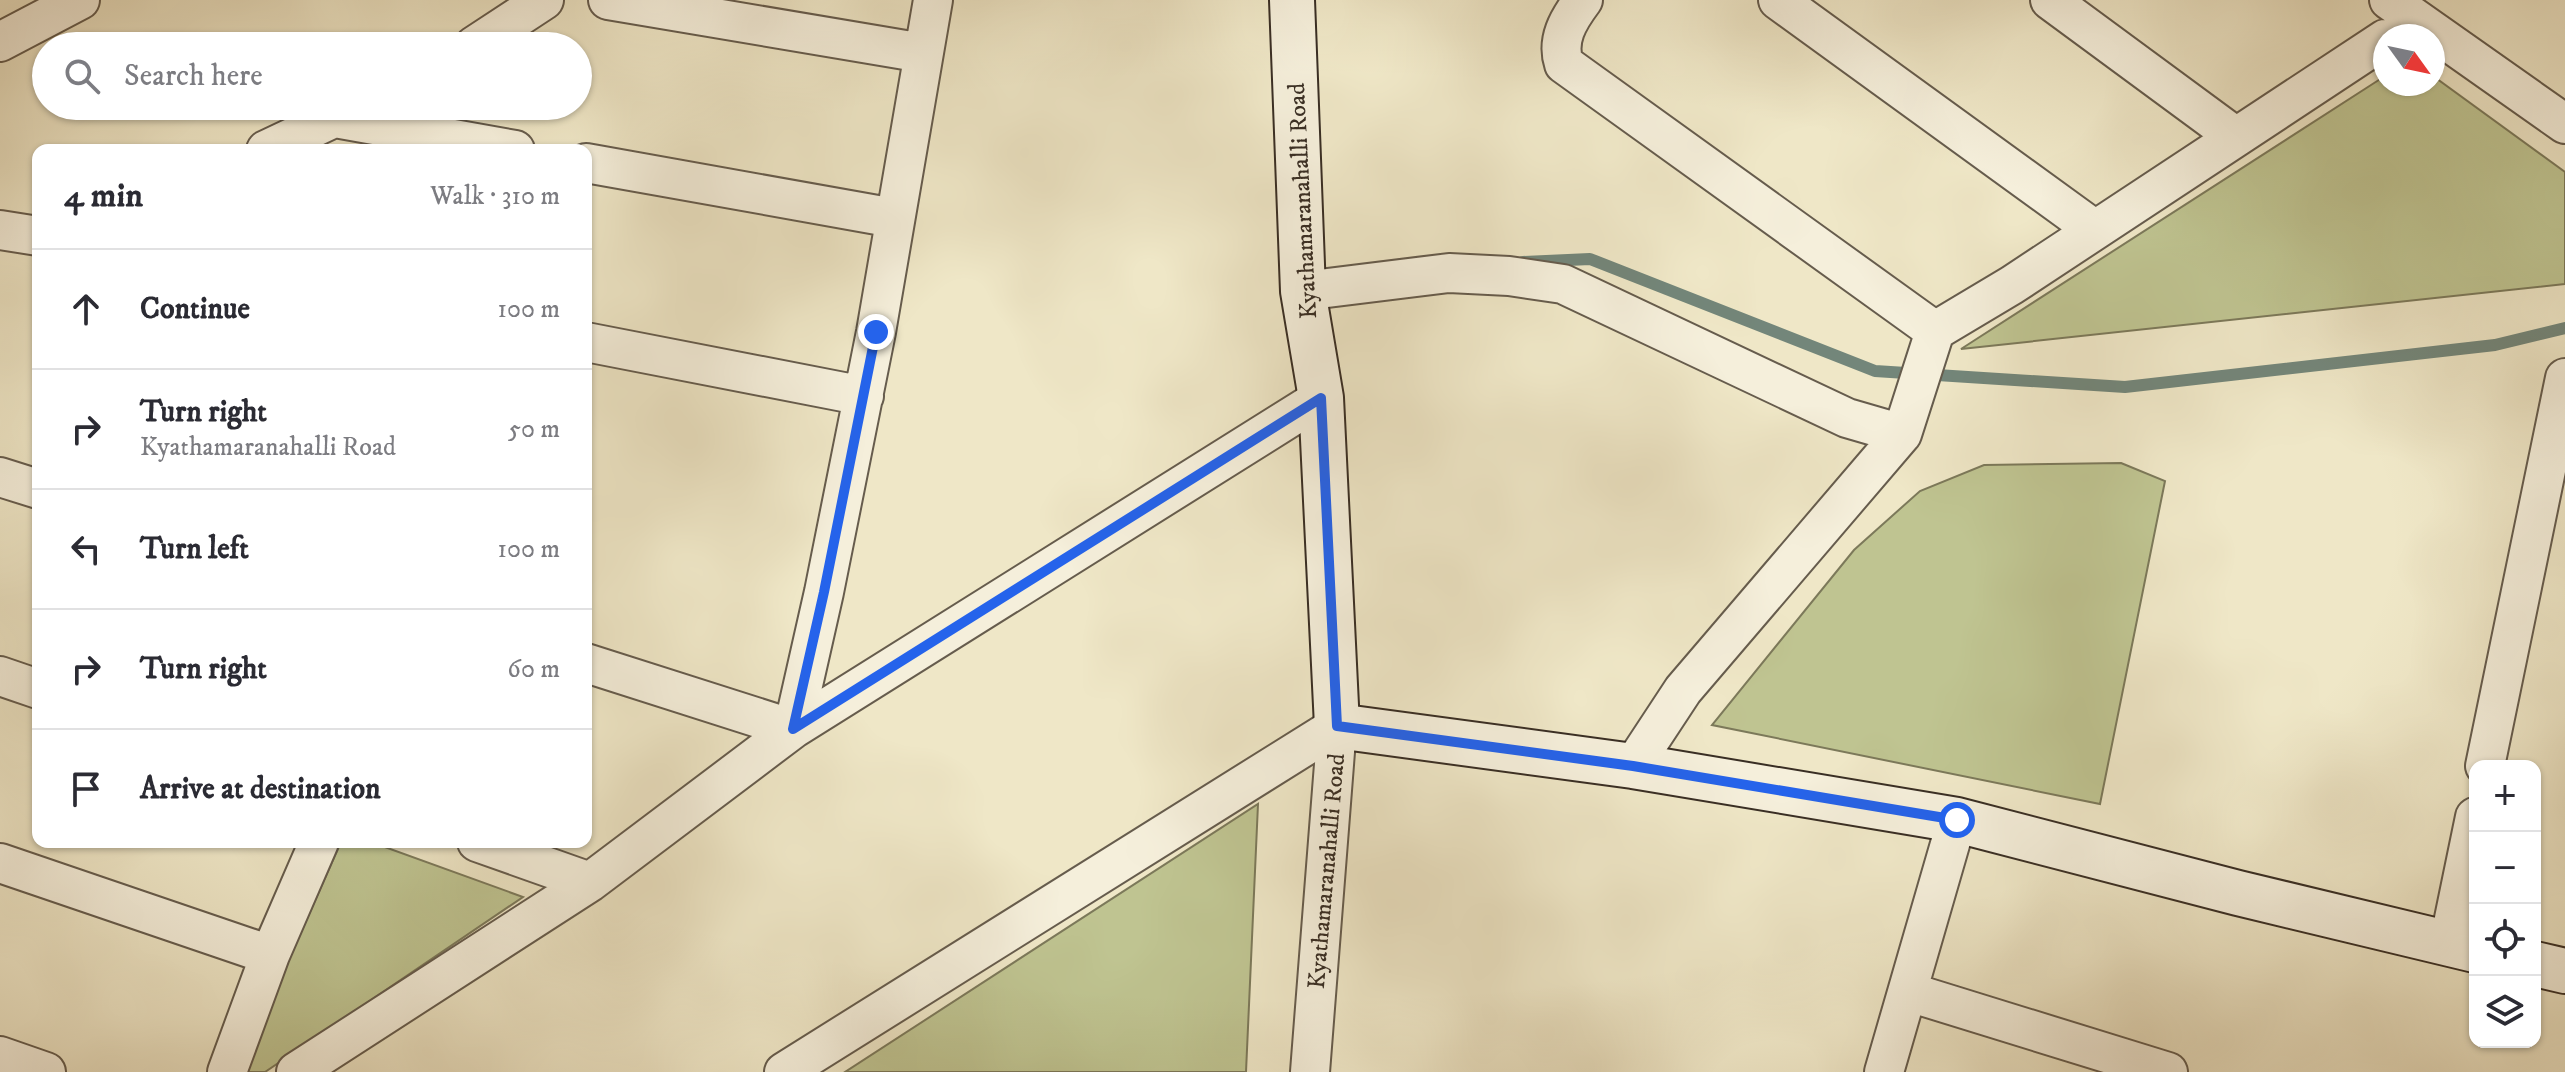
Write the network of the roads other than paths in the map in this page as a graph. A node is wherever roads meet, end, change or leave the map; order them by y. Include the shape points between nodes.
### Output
1 (80, 0) edge
2 (544, 0) edge
3 (608, 0) edge
4 (933, 0) edge
5 (1292, 0) edge
6 (1583, 0) edge
7 (1778, 0) edge
8 (2050, 0) edge
9 (495, 32) edge
10 (2373, 39) edge
11 (0, 42) edge
12 (923, 53) junction
13 (2445, 54) edge
14 (330, 120) edge
15 (382, 120) edge
16 (2565, 124) edge
17 (2236, 137) junction
18 (279, 144) edge
19 (488, 144) edge
20 (592, 164) edge
21 (894, 218) junction
22 (0, 230) edge
23 (2095, 230) junction
24 (32, 235) edge
25 (1303, 291) junction
26 (592, 343) edge
27 (1927, 358) junction
28 (2565, 378) edge
29 (864, 396) junction
30 (1321, 398) junction
31 (1902, 434) junction
32 (0, 477) edge
33 (32, 487) edge
34 (592, 665) edge
35 (0, 676) edge
36 (32, 687) edge
37 (1337, 726) junction
38 (793, 729) junction
39 (2486, 760) edge
40 (1633, 766) junction
41 (1957, 820) junction
42 (2473, 832) edge
43 (316, 848) edge
44 (494, 848) edge
45 (0, 863) edge
46 (590, 882) junction
47 (2462, 946) edge
48 (270, 955) junction
49 (2541, 965) edge
50 (2565, 971) edge
51 (1909, 992) junction
52 (0, 1056) edge
53 (46, 1072) edge
54 (227, 1072) edge
55 (296, 1072) edge
56 (784, 1072) edge
57 (1310, 1072) edge
58 (1884, 1072) edge
59 (2168, 1072) edge

1 - 11 street
2 - 9 street
3 - 12 street
4 - 12 street
5 - 25 main road, Kyathamaranahalli Road
6 - 27 street via 1563,38 1564,64
7 - 23 street
8 - 17 street
10 - 17 street
12 - 21 street
13 - 16 street
14 - 18 street
15 - 19 street
17 - 23 street
20 - 21 street
21 - 29 street
22 - 24 street
23 - 27 street via 2012,285
25 - 30 main road, Kyathamaranahalli Road
25 - 31 street via 1449,273 1563,284 1847,418
26 - 29 street
27 - 31 street
28 - 39 street
29 - 38 street
30 - 37 main road, Kyathamaranahalli Road
30 - 38 street
31 - 40 street via 1683,690
32 - 33 street
34 - 38 street
35 - 36 street
37 - 40 main road
37 - 56 street
37 - 57 street, Kyathamaranahalli Road
38 - 46 street
40 - 41 main road
41 - 47 main road
41 - 51 street
42 - 47 street
43 - 48 street
44 - 46 street
45 - 48 street
46 - 55 street
48 - 54 street
49 - 50 main road
51 - 58 street
51 - 59 street
52 - 53 street

